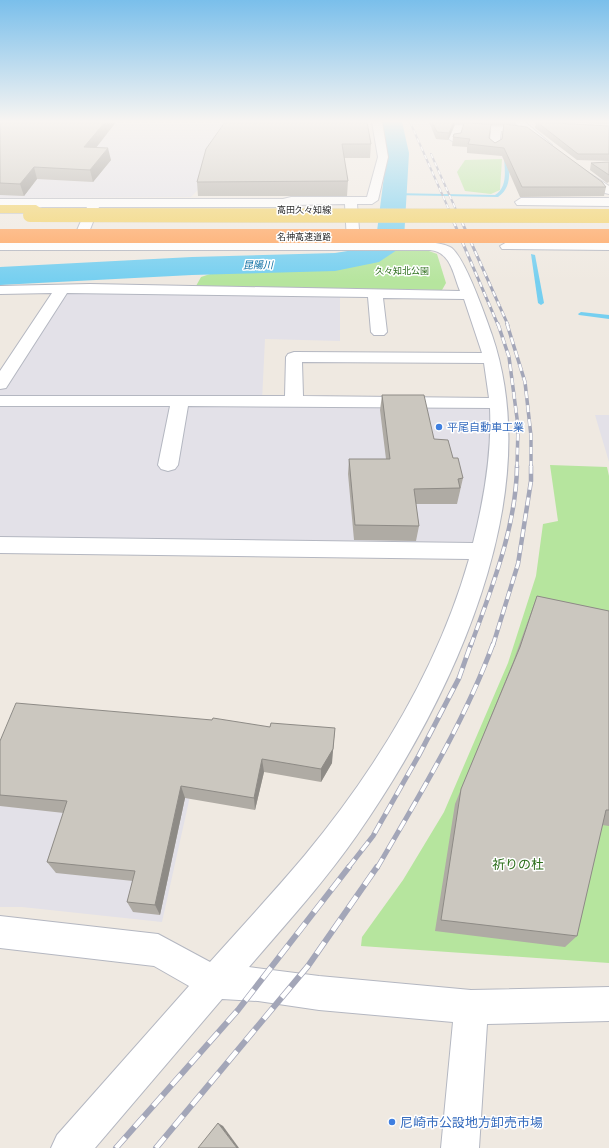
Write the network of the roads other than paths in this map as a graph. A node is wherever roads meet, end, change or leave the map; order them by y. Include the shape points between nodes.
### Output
1 (379, 176) edge
2 (588, 176) edge
3 (609, 191) edge
4 (351, 201) junction
5 (521, 202) dead end
6 (609, 202) edge
7 (0, 203) edge
8 (94, 203) junction
9 (0, 209) edge
10 (609, 209) edge
11 (33, 212) junction
12 (0, 215) edge
13 (609, 216) edge
14 (0, 226) edge
15 (609, 226) edge
16 (0, 236) edge
17 (609, 236) edge
18 (0, 246) edge
19 (77, 246) junction
20 (507, 246) dead end
21 (609, 246) edge
22 (354, 247) junction
23 (63, 288) junction
24 (0, 290) edge
25 (375, 293) junction
26 (469, 295) junction
27 (380, 332) dead end
28 (490, 358) junction
29 (0, 384) edge
30 (294, 400) junction
31 (0, 401) edge
32 (180, 401) junction
33 (498, 404) junction
34 (168, 465) dead end
35 (0, 545) edge
36 (483, 551) junction
37 (0, 932) edge
38 (214, 982) junction
39 (609, 1004) edge
40 (471, 1007) junction
41 (70, 1148) edge
42 (460, 1148) edge

1 - 4 street via 372,200
2 - 3 street
4 - 8 street
4 - 22 street
5 - 6 street
7 - 8 street
8 - 19 street
9 - 11 main road, 高田久々知線
10 - 11 main road, 高田久々知線
11 - 12 main road, 高田久々知線
11 - 13 main road, 高田久々知線, bridge
14 - 15 highway, 名神高速道路
16 - 17 highway, 名神高速道路, bridge
18 - 19 street
19 - 22 street
20 - 21 street
22 - 26 street via 434,247 447,250 453,257
23 - 24 street
23 - 25 street
23 - 29 street
25 - 26 street
25 - 27 street
26 - 28 street via 484,332
28 - 30 street via 294,357
28 - 33 street
30 - 32 street
30 - 33 street
31 - 32 street
32 - 34 street
33 - 36 street via 499,450 496,486
35 - 36 street
36 - 38 street via 456,633 409,728 378,779 348,825 315,866
37 - 38 street via 158,950
38 - 40 street via 258,984 318,993
38 - 41 street
39 - 40 street
40 - 42 street

